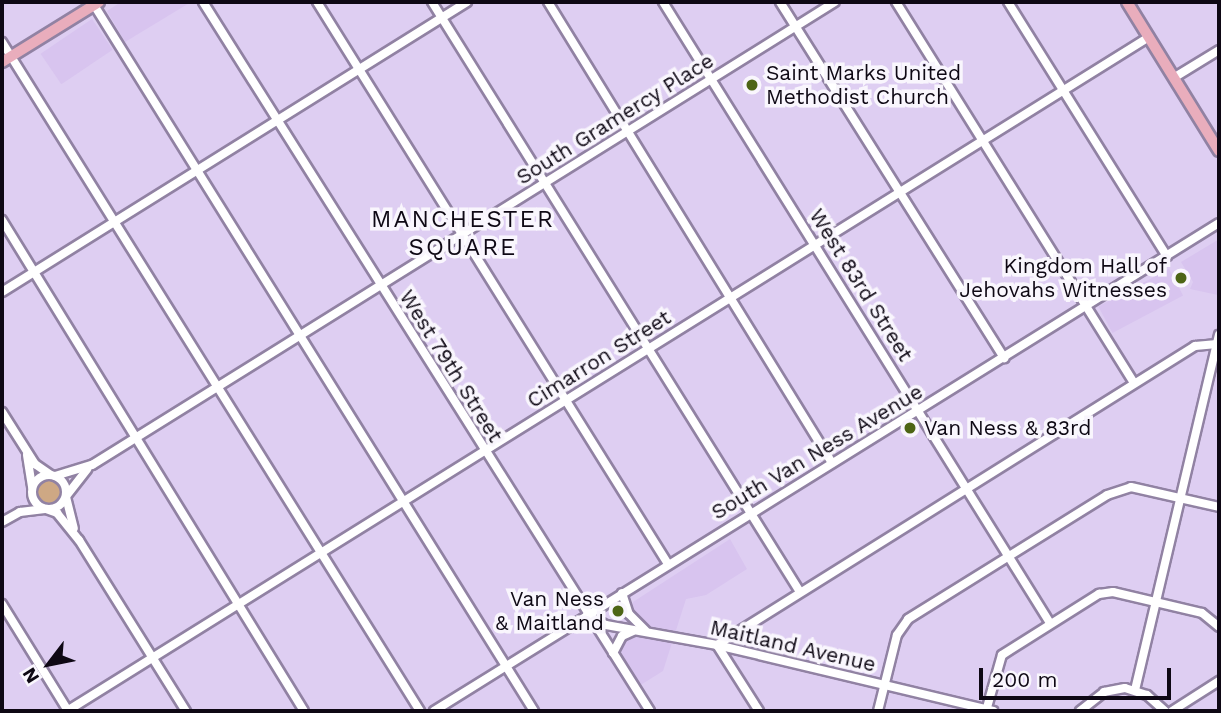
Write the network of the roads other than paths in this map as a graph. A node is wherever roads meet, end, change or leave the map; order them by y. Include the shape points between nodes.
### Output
1 (203, 2) edge
2 (317, 2) edge
3 (432, 2) edge
4 (467, 2) edge
5 (548, 2) edge
6 (663, 2) edge
7 (780, 2) edge
8 (835, 2) edge
9 (896, 2) edge
10 (1008, 2) edge
11 (1128, 2) edge
12 (96, 3) edge
13 (442, 17) junction
14 (796, 26) junction
15 (1149, 37) junction
16 (2, 42) edge
17 (1219, 50) edge
18 (6, 59) edge
19 (360, 69) junction
20 (1175, 77) junction
21 (711, 79) junction
22 (1063, 91) junction
23 (277, 120) junction
24 (628, 131) junction
25 (983, 141) junction
26 (1219, 151) edge
27 (197, 170) junction
28 (545, 183) junction
29 (900, 192) junction
30 (2, 220) edge
31 (114, 222) junction
32 (1219, 223) edge
33 (463, 234) junction
34 (815, 245) junction
35 (1167, 256) junction
36 (34, 272) junction
37 (380, 285) junction
38 (2, 292) edge
39 (730, 298) junction
40 (1086, 307) junction
41 (299, 336) junction
42 (1218, 339) edge
43 (647, 350) junction
44 (1003, 358) junction
45 (1134, 383) junction
46 (217, 387) junction
47 (566, 400) junction
48 (918, 410) junction
49 (2, 412) edge
50 (134, 439) junction
51 (25, 449) junction
52 (484, 451) junction
53 (832, 463) junction
54 (92, 465) junction
55 (55, 476) junction
56 (32, 488) junction
57 (966, 488) junction
58 (66, 497) junction
59 (1181, 497) junction
60 (403, 502) junction
61 (1219, 507) edge
62 (46, 509) junction
63 (750, 513) junction
64 (4, 520) edge
65 (79, 540) junction
66 (320, 552) junction
67 (1008, 556) junction
68 (668, 564) junction
69 (800, 592) junction
70 (622, 593) junction
71 (1157, 601) junction
72 (2, 604) edge
73 (237, 605) junction
74 (587, 615) junction
75 (1050, 623) junction
76 (1219, 627) edge
77 (643, 631) junction
78 (717, 645) junction
79 (613, 653) junction
80 (152, 658) junction
81 (506, 666) junction
82 (1219, 681) edge
83 (884, 685) junction
84 (1135, 690) junction
85 (68, 711) edge
86 (186, 711) edge
87 (304, 711) edge
88 (420, 711) edge
89 (434, 711) edge
90 (534, 711) edge
91 (650, 711) edge
92 (758, 711) edge
93 (878, 711) edge
94 (988, 711) edge
95 (1080, 711) edge
96 (1165, 711) edge
97 (1172, 711) edge

1 - 23 street, West 79th Street
2 - 19 street
3 - 13 street
4 - 13 street
5 - 24 street
6 - 21 street, West 83rd Street
7 - 14 street
8 - 14 street, South Gramercy Place
9 - 25 street
10 - 22 street
11 - 15 main road
12 - 18 main road
12 - 27 street
13 - 19 street
13 - 28 street
14 - 21 street, South Gramercy Place
14 - 29 street
15 - 20 main road
15 - 22 street, Cimarron Street
16 - 18 street
17 - 20 street
18 - 31 street
19 - 23 street
19 - 33 street
20 - 26 main road
21 - 24 street, South Gramercy Place
21 - 34 street, West 83rd Street
22 - 25 street, Cimarron Street
22 - 35 street
23 - 27 street
23 - 37 street, West 79th Street
24 - 28 street, South Gramercy Place
24 - 39 street
25 - 29 street, Cimarron Street
25 - 40 street
27 - 31 street
27 - 41 street
28 - 33 street, South Gramercy Place
28 - 43 street
29 - 34 street, Cimarron Street
29 - 44 street
30 - 36 street
31 - 36 street
31 - 46 street
32 - 35 street, South Van Ness Avenue
33 - 37 street, South Gramercy Place
33 - 47 street
34 - 39 street, Cimarron Street
34 - 48 street, West 83rd Street
35 - 40 street, South Van Ness Avenue
36 - 38 street
36 - 50 street
37 - 41 street, South Gramercy Place
37 - 52 street, West 79th Street
39 - 43 street, Cimarron Street
39 - 53 street
40 - 44 street, South Van Ness Avenue
40 - 45 street
41 - 46 street, South Gramercy Place
41 - 60 street
42 - 45 street via 1195,346
42 - 59 street
43 - 47 street, Cimarron Street
43 - 63 street
44 - 48 street, South Van Ness Avenue
45 - 57 street
46 - 50 street, South Gramercy Place
46 - 66 street
47 - 52 street, Cimarron Street
47 - 68 street
48 - 53 street, South Van Ness Avenue
48 - 57 street, West 83rd Street
49 - 51 street
50 - 54 street, South Gramercy Place
50 - 73 street
51 - 55 street via 35,464
51 - 56 street
52 - 60 street, Cimarron Street
52 - 74 street, West 79th Street
53 - 63 street, South Van Ness Avenue
54 - 55 street, South Gramercy Place
54 - 58 street, South Gramercy Place
55 - 56 street via 42,476
55 - 58 street via 64,484
56 - 62 street via 36,502
56 - 64 street via 22,507
57 - 67 street, West 83rd Street
57 - 69 street
58 - 62 street via 58,507
58 - 65 street
59 - 61 street
59 - 67 street via 1131,487 1118,489
59 - 71 street
60 - 66 street, Cimarron Street
60 - 81 street
62 - 64 street via 19,512
62 - 65 street via 57,513
63 - 68 street, South Van Ness Avenue
63 - 69 street
65 - 80 street
66 - 73 street, Cimarron Street
66 - 88 street
67 - 75 street, West 83rd Street
67 - 83 street via 904,624
68 - 70 street, South Van Ness Avenue
69 - 78 street
70 - 74 street, South Van Ness Avenue
70 - 77 street via 629,614
71 - 75 street via 1106,592
71 - 76 street via 1202,612
71 - 84 street
72 - 85 street
73 - 80 street, Cimarron Street
73 - 87 street
74 - 77 street, Maitland Avenue via 606,625
74 - 79 street, West 79th Street
74 - 81 street, South Van Ness Avenue
75 - 94 street via 1002,656
77 - 78 street, Maitland Avenue
77 - 79 street via 622,636
78 - 83 street, Maitland Avenue
78 - 92 street
79 - 91 street, West 79th Street
80 - 85 street, Cimarron Street
80 - 86 street
81 - 89 street, South Van Ness Avenue
81 - 90 street
82 - 97 street
83 - 93 street
83 - 94 street, Maitland Avenue
84 - 95 street via 1104,692
84 - 96 street

